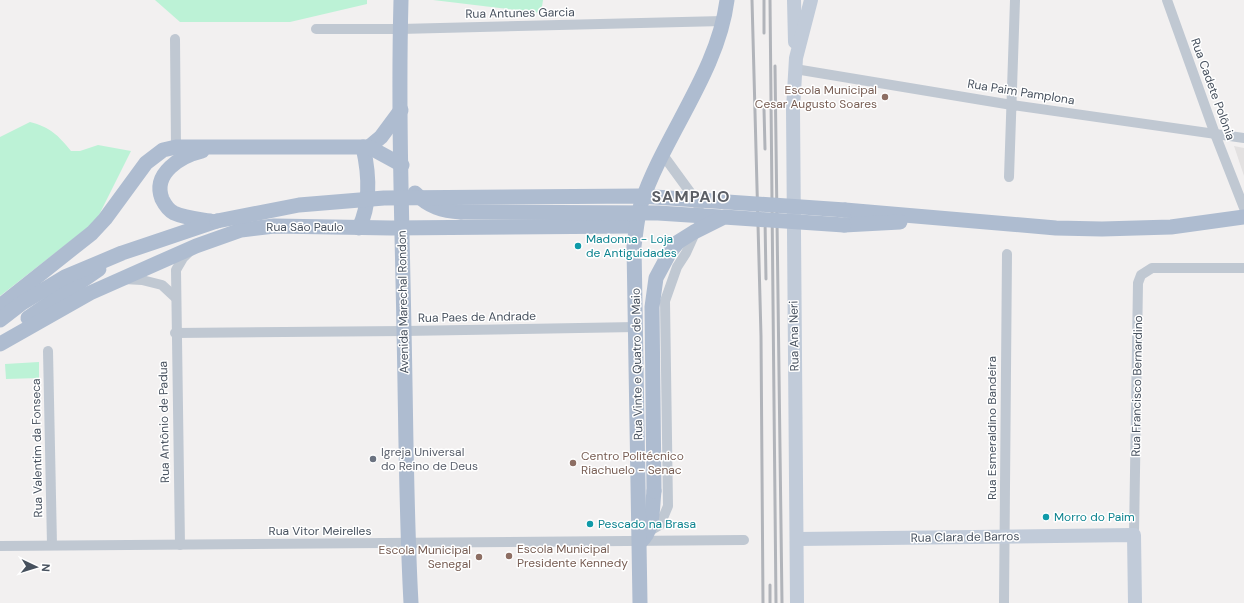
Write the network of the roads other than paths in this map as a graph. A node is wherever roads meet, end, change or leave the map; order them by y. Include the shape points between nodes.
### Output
1 (401, 0) edge
2 (727, 0) edge
3 (794, 0) edge
4 (811, 0) edge
5 (1015, 0) edge
6 (1167, 0) edge
7 (724, 21) junction
8 (316, 29) dead end
9 (400, 29) junction
10 (175, 39) dead end
11 (795, 63) junction
12 (1012, 105) junction
13 (401, 110) junction
14 (1215, 134) junction
15 (1244, 138) edge
16 (176, 147) junction
17 (216, 147) junction
18 (366, 147) junction
19 (663, 155) junction
20 (401, 169) junction
21 (1009, 176) dead end
22 (1243, 214) edge
23 (724, 217) junction
24 (845, 217) junction
25 (215, 221) junction
26 (636, 226) junction
27 (359, 228) junction
28 (402, 228) junction
29 (196, 246) junction
30 (122, 253) junction
31 (1007, 254) dead end
32 (1244, 268) edge
33 (122, 279) junction
34 (176, 298) junction
35 (0, 306) edge
36 (0, 320) edge
37 (636, 327) junction
38 (404, 331) junction
39 (175, 333) junction
40 (0, 343) edge
41 (48, 350) dead end
42 (1134, 535) junction
43 (1004, 536) junction
44 (644, 537) junction
45 (797, 539) junction
46 (744, 540) dead end
47 (408, 544) junction
48 (52, 545) junction
49 (180, 545) junction
50 (0, 546) edge
51 (411, 603) edge
52 (640, 603) edge
53 (797, 603) edge
54 (1004, 603) edge
55 (1136, 603) edge

1 - 9 main road, Avenida Marechal Rondon
2 - 7 main road, Rua Vinte e Quatro de Maio
3 - 11 main road
4 - 11 main road
5 - 12 street
6 - 14 street, Rua Cadete Polônia
7 - 9 street, Rua Antunes Garcia
7 - 19 main road, Rua Vinte e Quatro de Maio via 717,45
8 - 9 street, Rua Antunes Garcia
9 - 13 main road, Avenida Marechal Rondon
10 - 16 street
11 - 12 street, Rua Paim Pamplona
11 - 45 main road, Rua Ana Neri via 793,258
12 - 14 street, Rua Paim Pamplona
12 - 21 street
13 - 18 main road via 381,137
13 - 20 main road, Avenida Marechal Rondon
14 - 15 street, Rua Paim Pamplona
14 - 22 street, Rua Cadete Polônia
16 - 17 main road
16 - 35 main road via 163,150 154,156 92,233
17 - 18 main road
17 - 25 main road via 192,153 176,162 160,183 165,206 173,213
18 - 20 main road
18 - 27 main road via 366,208
19 - 26 main road, Rua Vinte e Quatro de Maio via 641,205
19 - 44 street via 698,203 700,222 677,267 666,301 668,506 660,525
20 - 23 main road, bridge via 408,186 424,202 444,211 658,213
20 - 28 main road, Avenida Marechal Rondon
22 - 24 main road via 1172,226 1136,229 1064,228 933,218 893,223
23 - 24 main road, bridge
23 - 44 main road, bridge via 678,242 656,278 652,313 654,490
24 - 25 main road, bridge via 655,196 347,200 299,205
25 - 30 main road
26 - 28 main road, Rua São Paulo
26 - 37 main road, Rua Vinte e Quatro de Maio
27 - 28 main road, Rua São Paulo
27 - 29 main road, Rua São Paulo via 255,228 222,235
28 - 38 main road, Avenida Marechal Rondon
29 - 33 main road, Rua São Paulo
29 - 34 street, Rua Antônio de Padua via 183,258 176,270
30 - 36 main road via 65,276
30 - 40 main road via 32,315
31 - 43 street, Rua Esmeraldino Bandeira
32 - 42 street, Rua Francisco Bernardino via 1152,268 1141,275 1138,282
33 - 34 street via 162,285
33 - 40 main road, Rua São Paulo via 83,296
34 - 39 street, Rua Antônio de Padua
37 - 38 street, Rua Paes de Andrade
37 - 44 main road, Rua Vinte e Quatro de Maio
38 - 39 street, Rua Paes de Andrade
38 - 47 main road, Avenida Marechal Rondon
39 - 49 street, Rua Antônio de Padua
41 - 48 street, Rua Valentim da Fonseca
42 - 43 main road, Rua Clara de Barros
42 - 55 main road, Rua Francisco Bernardino
43 - 45 main road, Rua Clara de Barros
43 - 54 street, Rua Esmeraldino Bandeira
44 - 46 street, Rua Vitor Meirelles
44 - 47 street, Rua Vitor Meirelles
44 - 52 main road, Rua Vinte e Quatro de Maio
45 - 53 main road, Rua Ana Neri
47 - 49 street, Rua Vitor Meirelles
47 - 51 main road, Avenida Marechal Rondon
48 - 49 street, Rua Vitor Meirelles
48 - 50 street, Rua Vitor Meirelles

